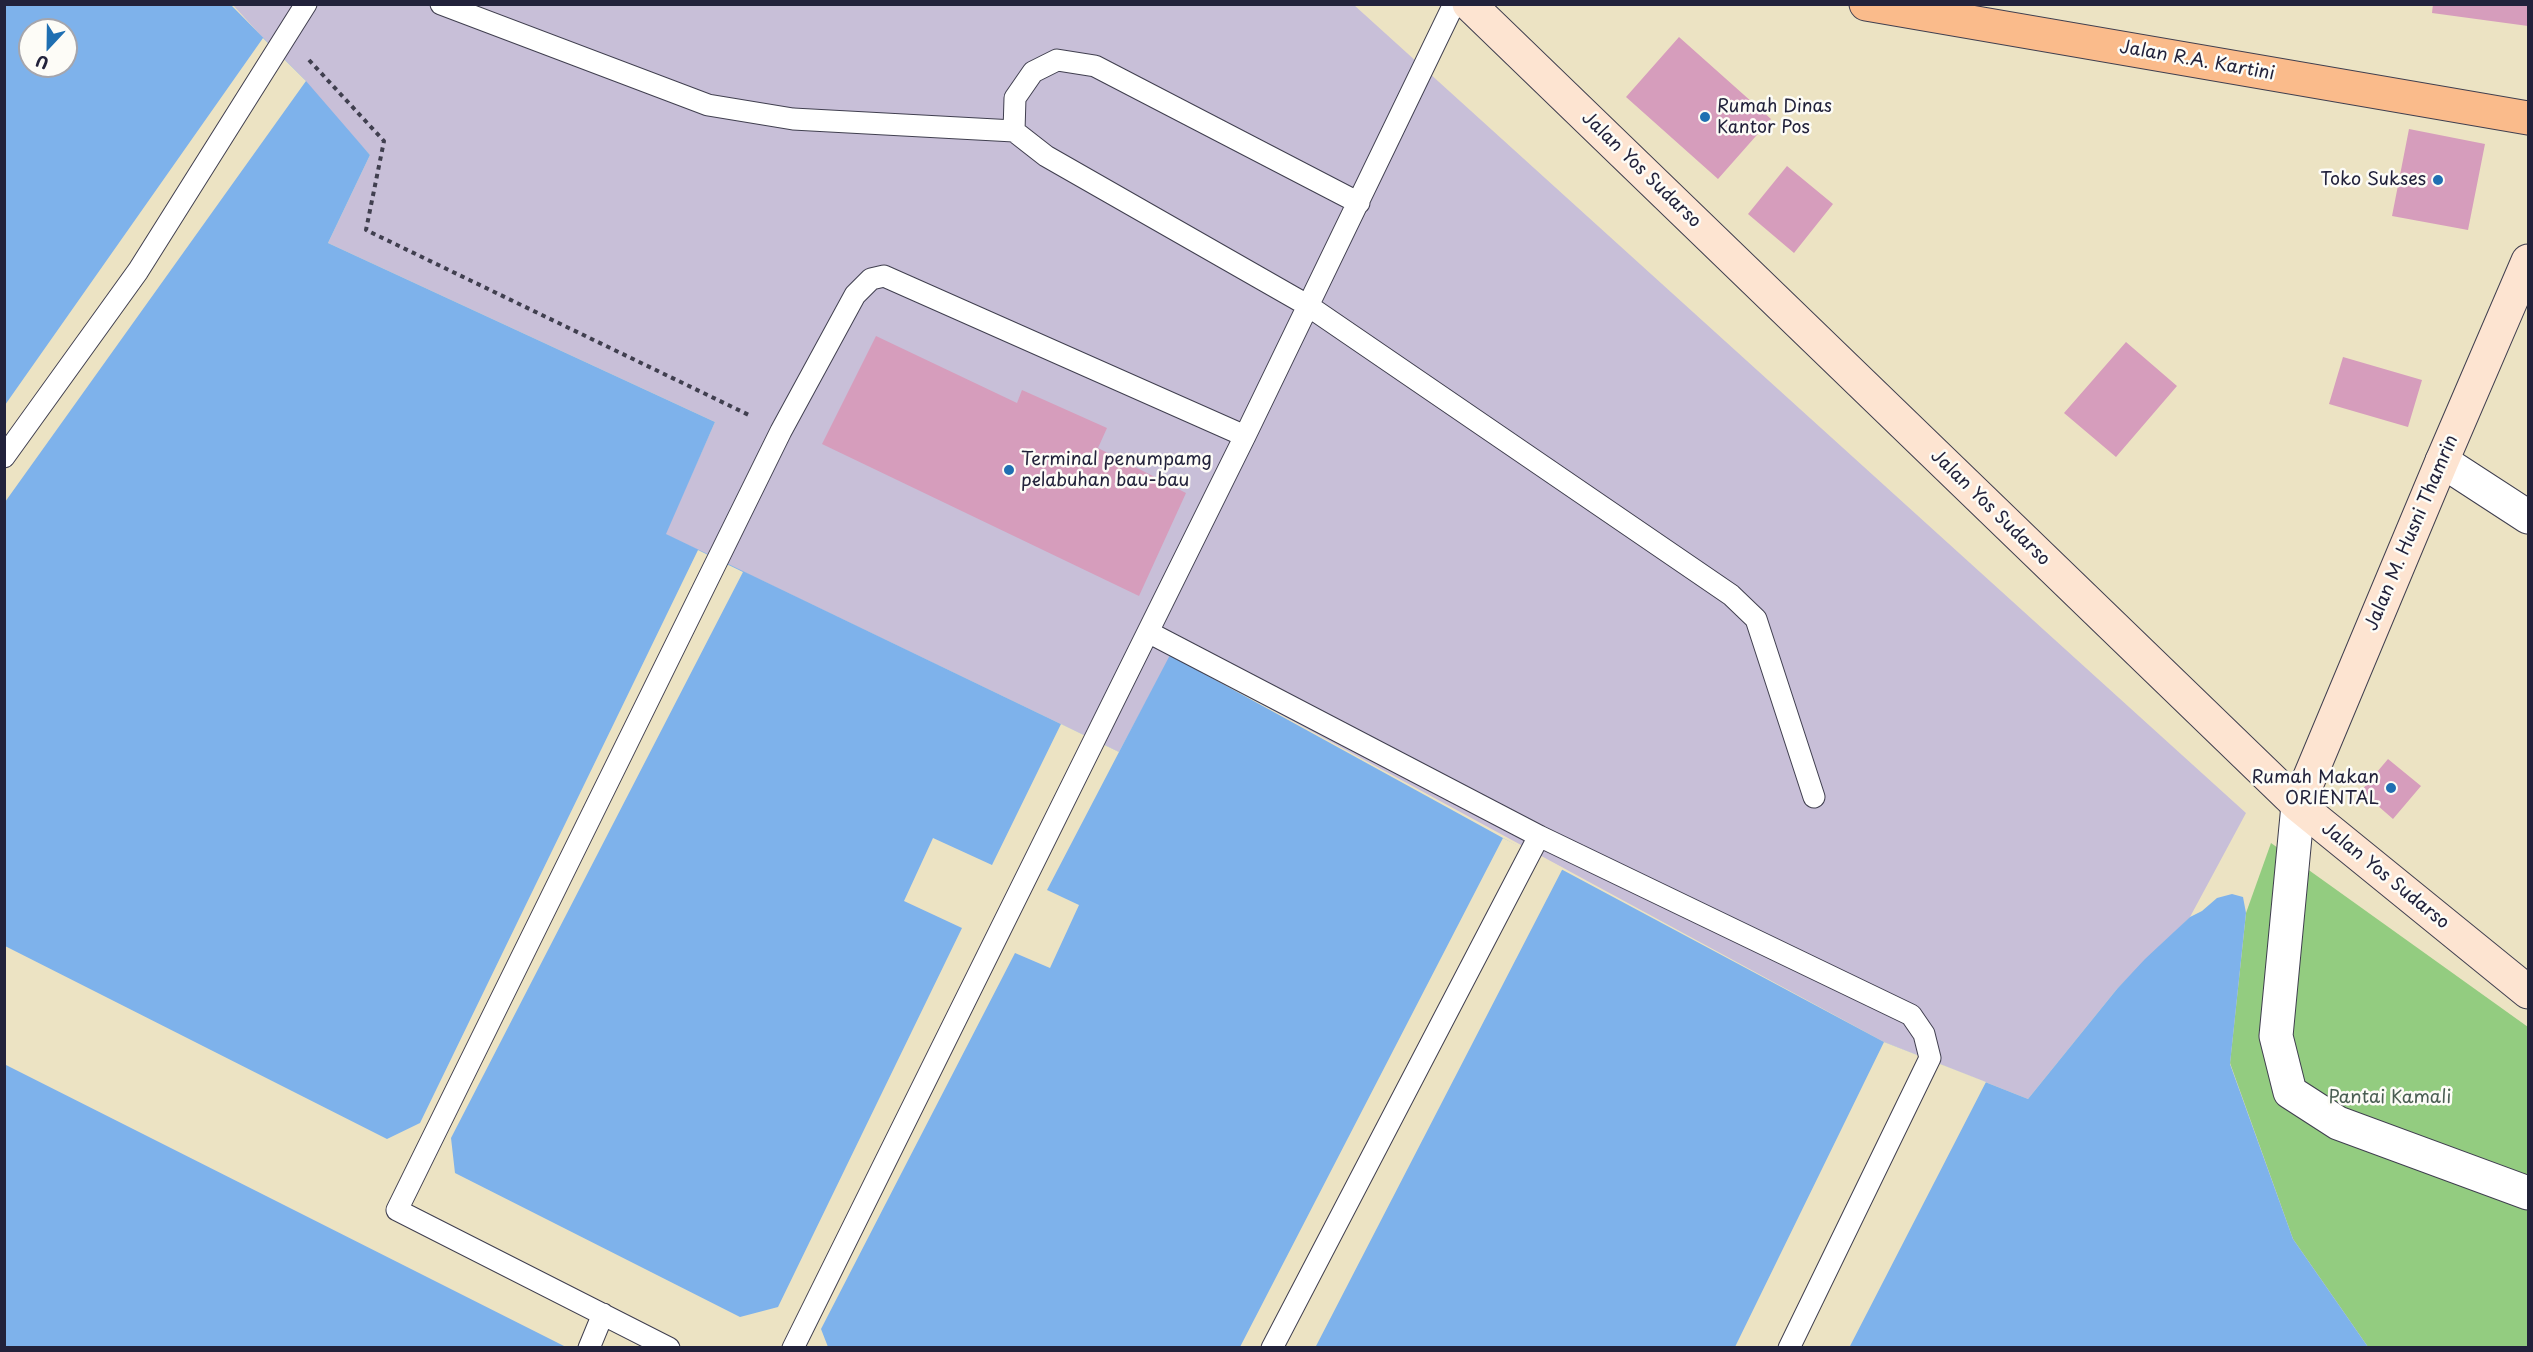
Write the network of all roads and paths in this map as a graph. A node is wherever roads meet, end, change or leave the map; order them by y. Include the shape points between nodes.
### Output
1 (306, 4) edge
2 (441, 4) edge
3 (1454, 4) edge
4 (1469, 4) edge
5 (1866, 4) edge
6 (286, 35) junction
7 (2529, 118) edge
8 (1014, 131) junction
9 (1359, 203) junction
10 (2529, 261) edge
11 (1307, 305) junction
12 (781, 431) junction
13 (1245, 436) junction
14 (4, 457) edge
15 (2442, 461) junction
16 (2529, 517) edge
17 (1148, 632) junction
18 (1814, 797) dead end
19 (2298, 805) junction
20 (1539, 836) junction
21 (2529, 992) edge
22 (2529, 1193) edge
23 (603, 1314) junction
24 (589, 1347) edge
25 (669, 1347) edge
26 (793, 1347) edge
27 (1272, 1347) edge
28 (1789, 1347) edge

1 - 6 lane
2 - 8 lane via 708,105 793,119
3 - 9 lane
4 - 19 street, Jalan Yos Sudarso
5 - 7 highway, Jalan R.A. Kartini
6 - 12 path via 384,141 366,230
6 - 14 lane via 138,271
8 - 9 lane via 1015,98 1033,72 1057,60 1095,66
8 - 11 lane via 1046,156
9 - 11 lane
10 - 15 street, Jalan M. Husni Thamrin
11 - 13 lane
11 - 18 lane via 1731,596 1756,619
12 - 13 lane via 855,294 871,279 884,276
12 - 23 lane via 397,1210
13 - 17 lane
15 - 16 street
15 - 19 street, Jalan M. Husni Thamrin
17 - 20 lane
17 - 26 lane
19 - 21 street, Jalan Yos Sudarso
19 - 22 street via 2276,1036 2290,1092 2338,1123
20 - 27 lane
20 - 28 lane via 1911,1014 1924,1034 1930,1058
23 - 24 lane
23 - 25 lane

